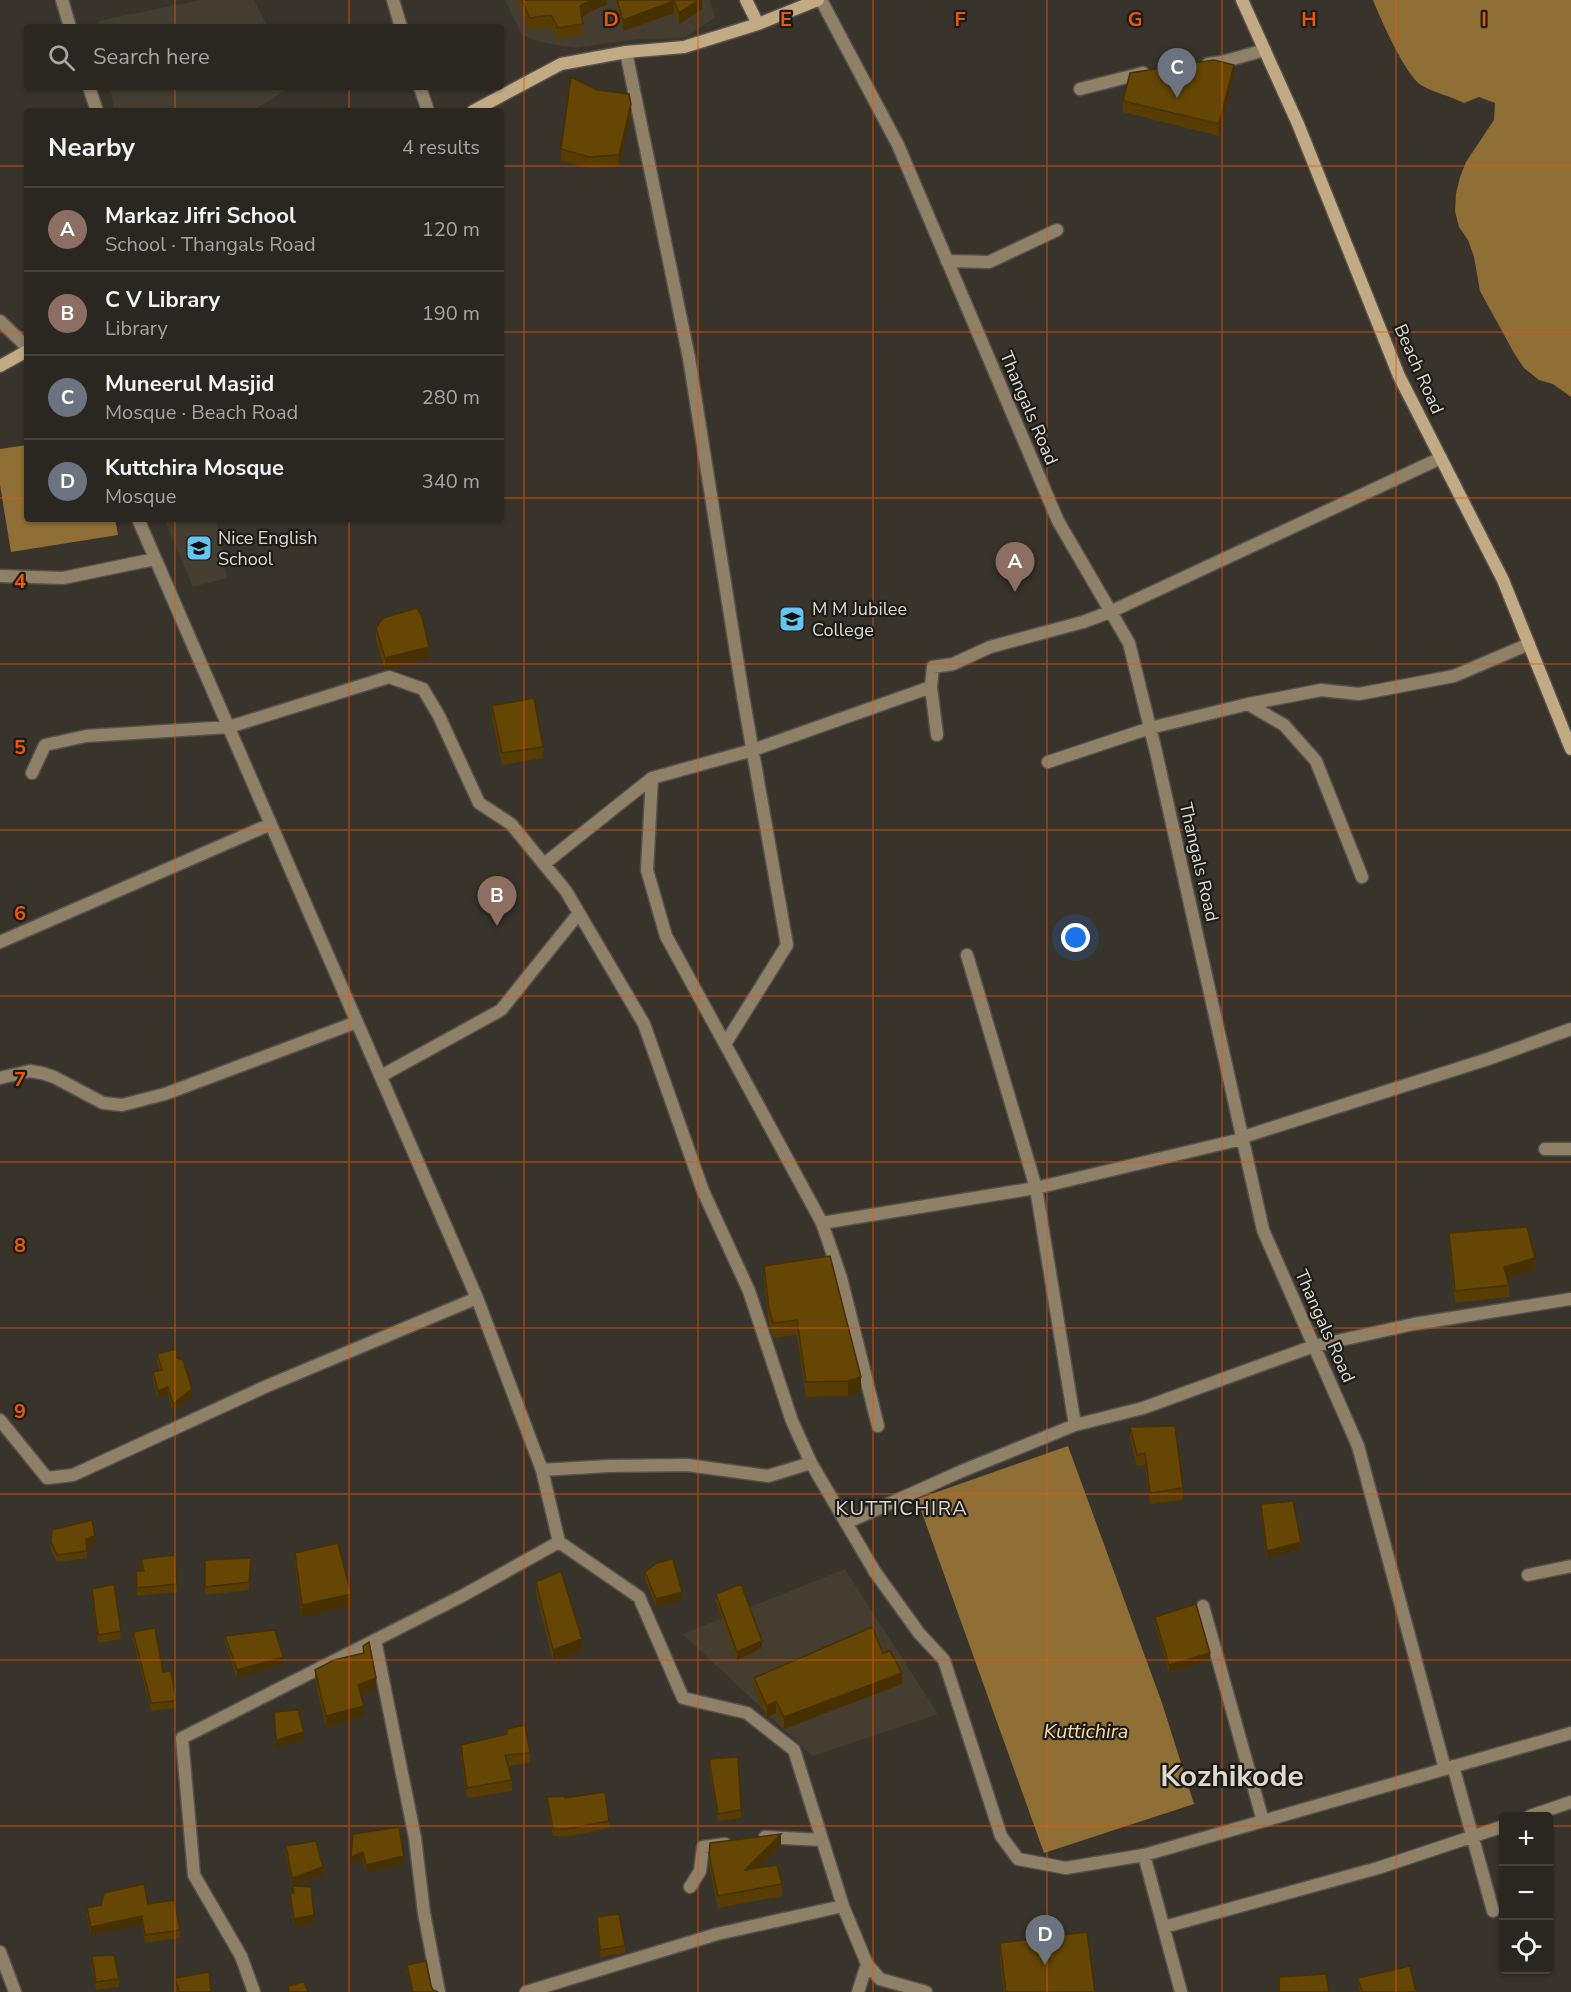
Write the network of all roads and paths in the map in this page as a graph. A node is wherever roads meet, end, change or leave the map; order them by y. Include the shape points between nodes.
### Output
1 (62, 0) edge
2 (393, 0) edge
3 (746, 0) edge
4 (820, 0) edge
5 (1242, 0) edge
6 (69, 24) edge
7 (400, 24) edge
8 (758, 24) junction
9 (1265, 50) junction
10 (626, 52) junction
11 (1198, 64) edge
12 (1151, 72) edge
13 (1080, 89) dead end
14 (90, 90) edge
15 (421, 90) edge
16 (96, 108) edge
17 (427, 108) edge
18 (479, 108) edge
19 (1057, 230) dead end
20 (947, 261) junction
21 (0, 321) edge
22 (24, 346) edge
23 (24, 351) edge
24 (0, 366) edge
25 (1441, 458) junction
26 (139, 522) edge
27 (155, 560) junction
28 (0, 576) edge
29 (1110, 612) junction
30 (1529, 644) junction
31 (932, 687) junction
32 (1248, 704) junction
33 (228, 727) junction
34 (1150, 728) junction
35 (938, 735) dead end
36 (1571, 749) edge
37 (753, 750) junction
38 (1048, 762) dead end
39 (32, 773) dead end
40 (652, 778) junction
41 (271, 824) junction
42 (544, 864) junction
43 (1362, 877) dead end
44 (579, 913) junction
45 (0, 942) edge
46 (967, 955) dead end
47 (357, 1022) junction
48 (1571, 1029) edge
49 (725, 1044) junction
50 (381, 1076) junction
51 (0, 1078) edge
52 (1242, 1139) junction
53 (1545, 1149) dead end
54 (1571, 1149) edge
55 (1036, 1188) junction
56 (822, 1223) junction
57 (477, 1298) junction
58 (1571, 1299) edge
59 (1314, 1346) junction
60 (0, 1420) edge
61 (1075, 1425) junction
62 (878, 1426) dead end
63 (811, 1463) junction
64 (542, 1470) junction
65 (846, 1524) junction
66 (559, 1542) junction
67 (1571, 1566) edge
68 (1528, 1575) dead end
69 (1203, 1606) dead end
70 (375, 1640) junction
71 (1571, 1733) edge
72 (1449, 1768) junction
73 (1571, 1802) edge
74 (1542, 1812) edge
75 (1263, 1821) junction
76 (1499, 1827) edge
77 (1472, 1837) junction
78 (822, 1840) junction
79 (1144, 1855) junction
80 (690, 1887) dead end
81 (843, 1906) junction
82 (1493, 1911) dead end
83 (1164, 1927) junction
84 (0, 1952) edge
85 (867, 1964) junction
86 (15, 1992) edge
87 (254, 1992) edge
88 (439, 1992) edge
89 (526, 1992) edge
90 (858, 1992) edge
91 (926, 1992) edge
92 (1182, 1992) edge

1 - 6 street
2 - 7 street
3 - 8 main road
4 - 8 main road
4 - 20 street, Thangals Road via 898,146
5 - 9 main road, Beach Road
8 - 10 main road via 684,47
9 - 11 street
9 - 25 main road, Beach Road via 1399,376
10 - 18 main road via 561,64
10 - 37 street via 689,358
12 - 13 street
14 - 16 street
15 - 17 street
19 - 20 street via 989,262
20 - 29 street, Thangals Road via 1058,521
21 - 22 street
23 - 24 main road
25 - 29 street
25 - 30 main road, Beach Road via 1503,580
26 - 27 street
27 - 28 street via 63,578
27 - 33 street
29 - 31 street via 990,647 953,664 933,667
29 - 34 street, Thangals Road via 1129,643
30 - 32 street via 1454,676 1359,694 1321,690
30 - 36 main road, Beach Road
31 - 35 street
31 - 37 street
32 - 34 street
32 - 43 street via 1284,725 1316,761
33 - 39 street via 86,736 45,745
33 - 41 street
33 - 42 street via 389,677 423,688 479,803 511,824
34 - 38 street
34 - 52 street, Thangals Road
37 - 40 street
37 - 49 street via 787,945
40 - 42 street
40 - 49 street via 647,870 666,936
41 - 45 street
41 - 47 street
42 - 44 street
44 - 50 street via 501,1010
44 - 63 street via 644,1024 703,1191 749,1291 792,1421
46 - 55 street
47 - 50 street
47 - 51 street via 165,1094 122,1105 103,1103 42,1073 30,1071
48 - 52 street
49 - 56 street
50 - 57 street
52 - 55 street
52 - 59 street, Thangals Road via 1263,1230
53 - 54 street
55 - 56 street
55 - 61 street
56 - 62 street via 841,1278
57 - 60 street via 267,1386 73,1475 47,1478
57 - 64 street
58 - 59 street via 1414,1324
59 - 61 street via 1143,1408
59 - 72 street, Thangals Road via 1358,1446
61 - 65 street
63 - 64 street via 768,1476 687,1465
63 - 65 street
64 - 66 street
65 - 79 street via 919,1633 944,1660 1001,1836 1018,1859 1066,1868
66 - 70 street
66 - 78 street via 639,1597 684,1698 747,1713 794,1750
67 - 68 street
69 - 75 street
70 - 87 street via 182,1738 194,1875 241,1956
70 - 88 street via 415,1838
71 - 72 street
72 - 75 street
72 - 77 street, Thangals Road
73 - 74 street
75 - 79 street
76 - 77 street
77 - 82 street, Thangals Road
77 - 83 street via 1378,1868
78 - 80 street via 772,1836 703,1847 700,1871
78 - 81 street
79 - 83 street
81 - 85 street
81 - 89 street via 717,1934
83 - 92 street
84 - 86 street
85 - 90 street
85 - 91 street via 880,1979

